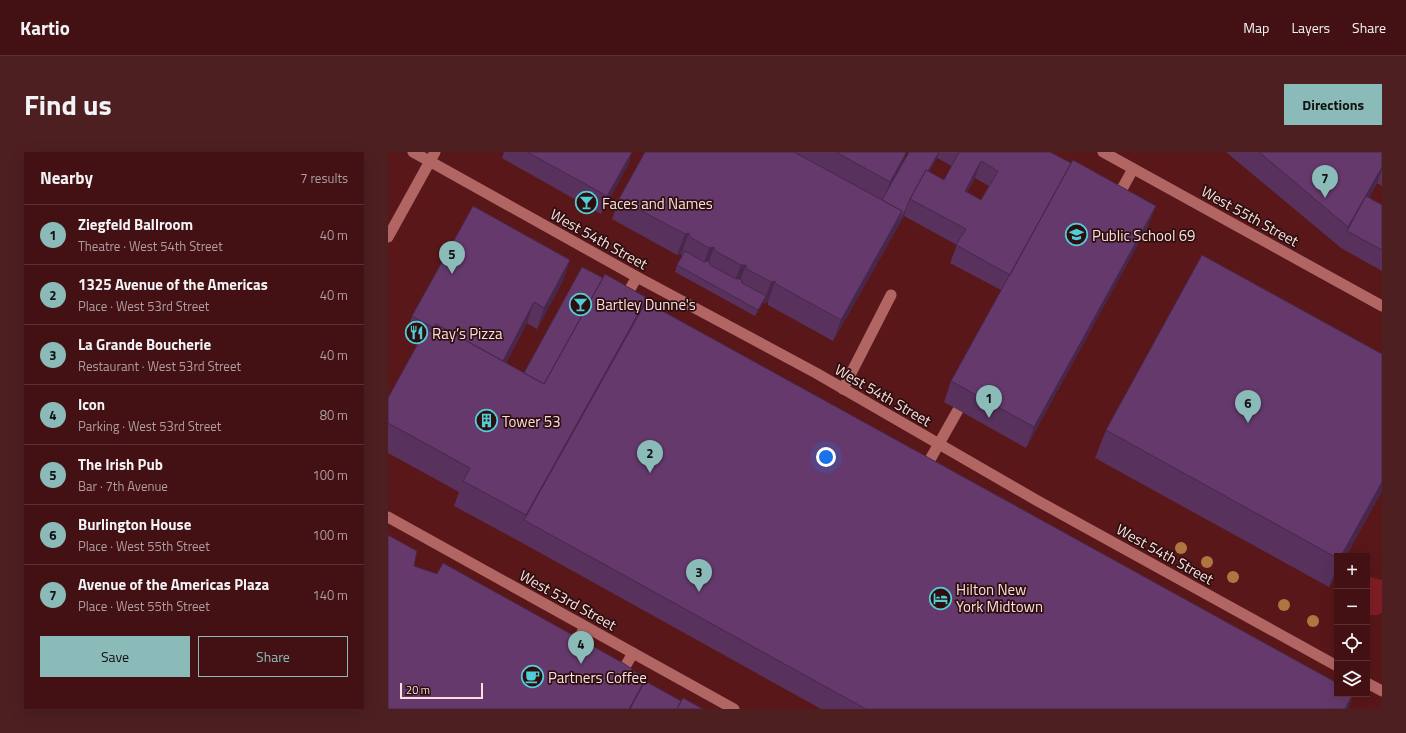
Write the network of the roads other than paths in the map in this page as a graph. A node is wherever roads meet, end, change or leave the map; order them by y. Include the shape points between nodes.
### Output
1 (413, 152) edge
2 (1104, 152) edge
3 (433, 157) edge
4 (1133, 168) junction
5 (1113, 207) edge
6 (388, 237) edge
7 (637, 277) junction
8 (890, 295) dead end
9 (1382, 306) edge
10 (617, 311) edge
11 (843, 389) junction
12 (958, 410) dead end
13 (938, 444) junction
14 (920, 478) edge
15 (388, 517) edge
16 (586, 627) junction
17 (633, 653) junction
18 (568, 658) edge
19 (1334, 664) edge
20 (616, 684) edge
21 (1370, 685) edge
22 (1382, 691) edge
23 (734, 709) edge

1 - 3 main road, West 54th Street
2 - 4 main road, West 55th Street
3 - 6 main road
3 - 7 main road, West 54th Street
4 - 5 main road
4 - 9 main road, West 55th Street
7 - 10 main road
7 - 11 main road, West 54th Street
8 - 11 main road
11 - 13 main road, West 54th Street
12 - 13 main road
13 - 14 main road
13 - 19 main road, West 54th Street
15 - 16 main road, West 53rd Street
16 - 17 main road, West 53rd Street
16 - 18 main road
17 - 20 main road
17 - 23 main road, West 53rd Street
21 - 22 main road

